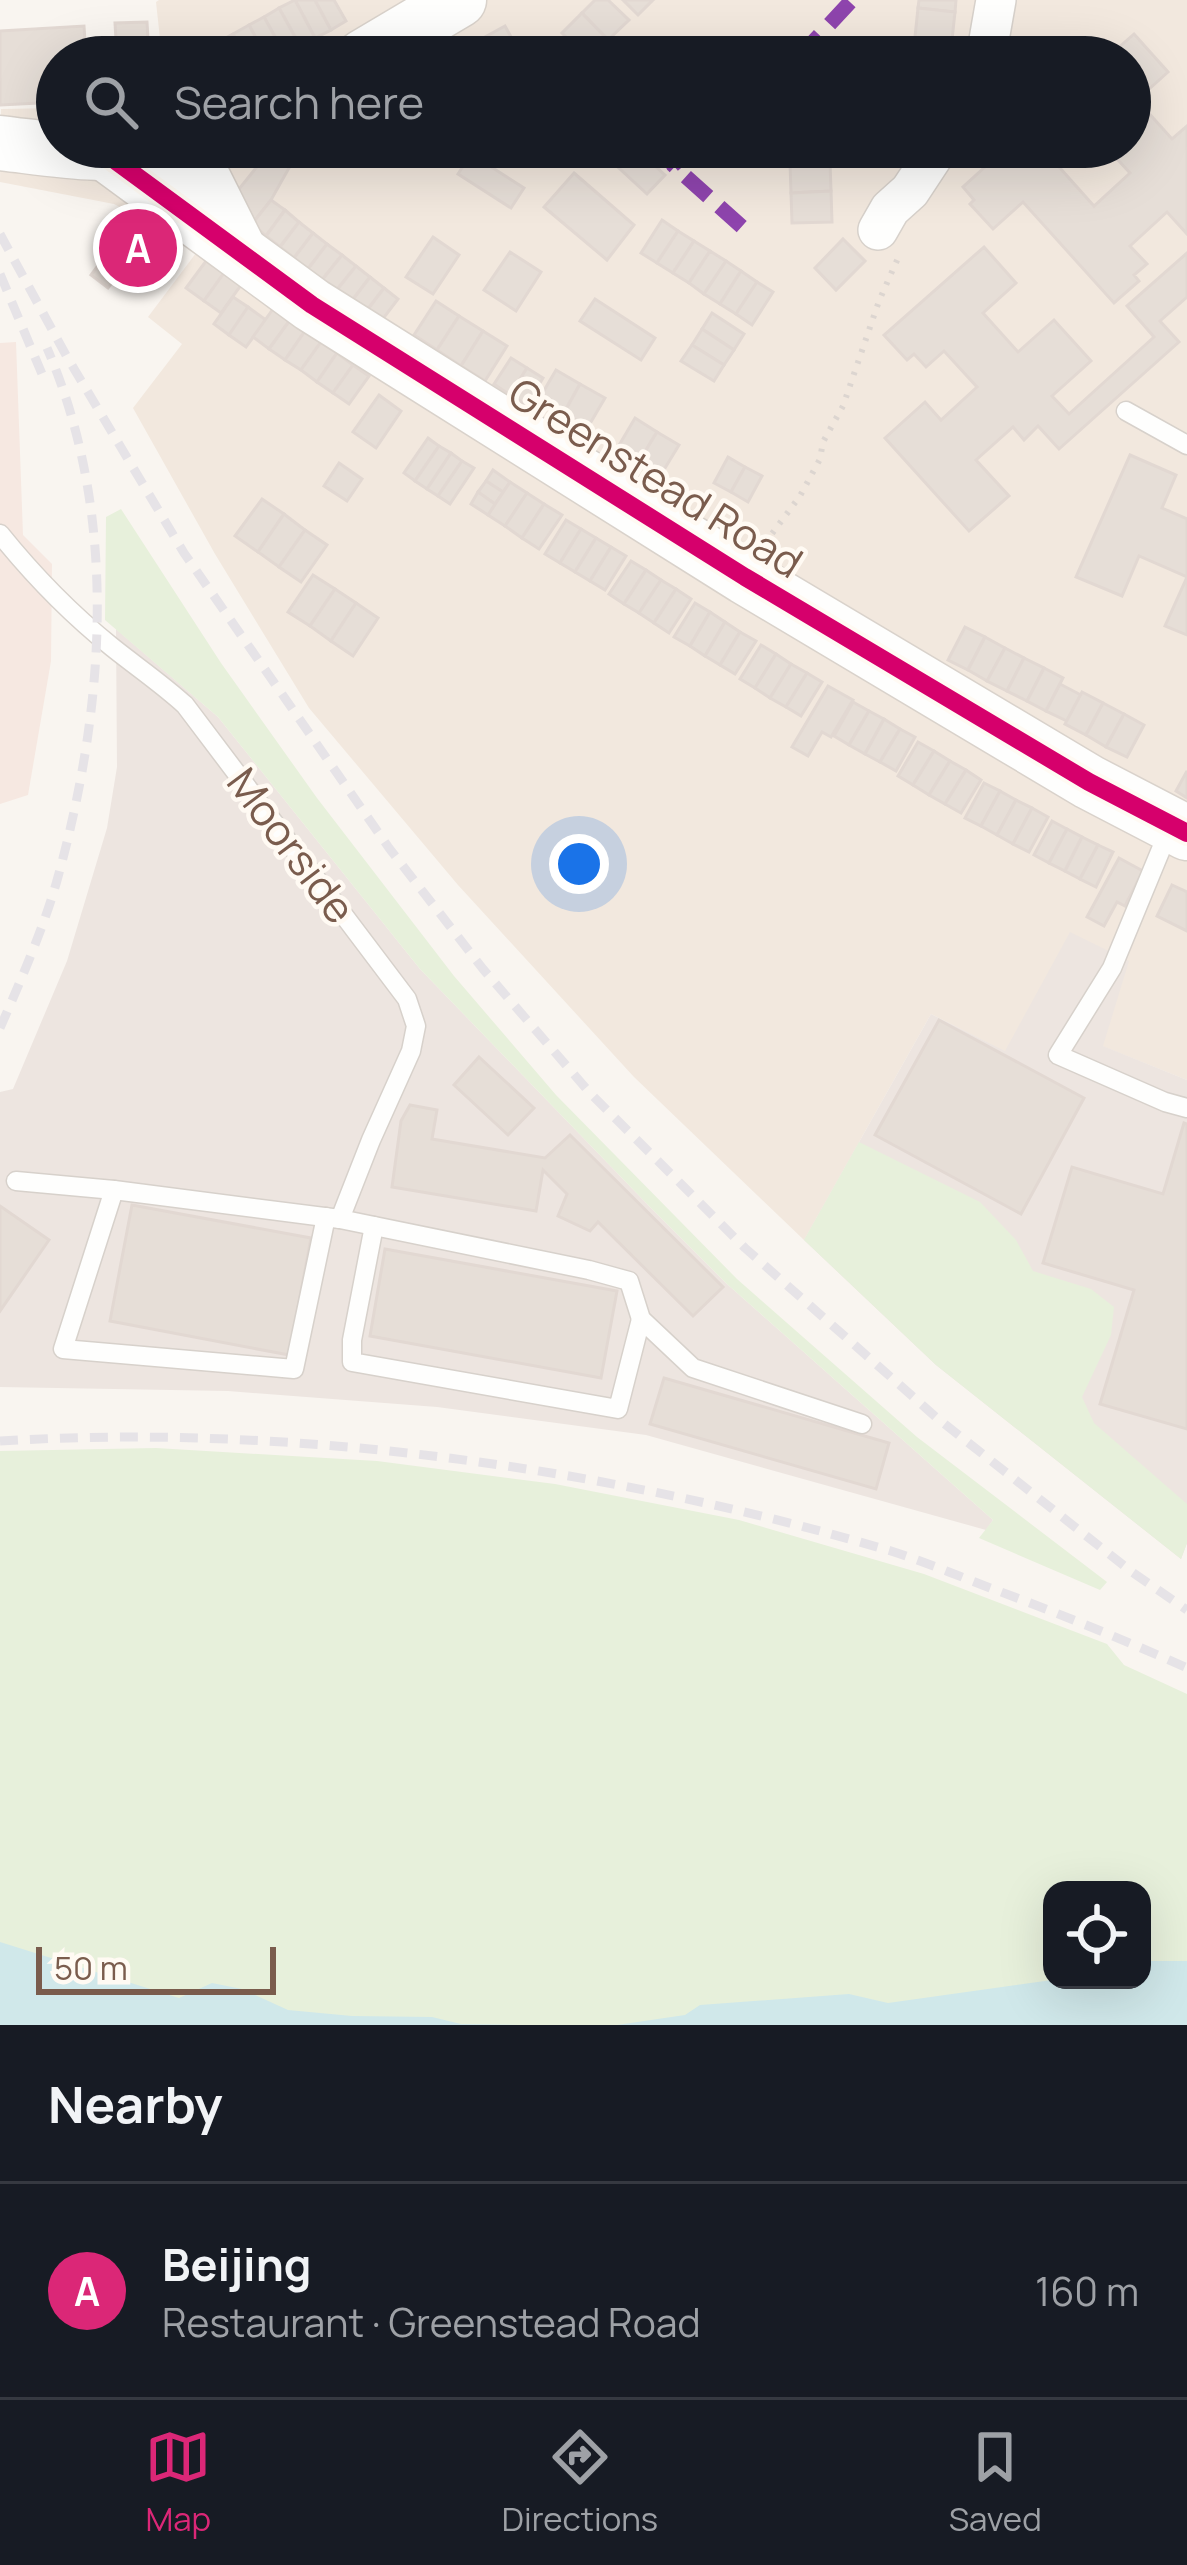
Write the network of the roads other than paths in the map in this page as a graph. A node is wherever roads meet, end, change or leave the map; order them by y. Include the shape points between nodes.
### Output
1 (459, 0) edge
2 (996, 0) edge
3 (398, 36) edge
4 (990, 36) edge
5 (0, 143) edge
6 (36, 146) edge
7 (125, 168) edge
8 (200, 168) edge
9 (925, 168) edge
10 (885, 220) road end
11 (241, 254) junction
12 (1126, 411) dead end
13 (1187, 445) edge
14 (0, 534) edge
15 (1179, 829) edge
16 (1187, 1108) edge
17 (16, 1180) dead end
18 (114, 1190) junction
19 (333, 1218) junction
20 (374, 1226) junction
21 (641, 1319) junction
22 (862, 1424) dead end

1 - 3 street
2 - 4 street
5 - 6 street
7 - 11 street, Greenstead Road
8 - 11 street, Greenstead Road
9 - 10 street
11 - 15 street, Greenstead Road via 745,577
12 - 13 lane
14 - 19 lane, Moorside via 57,597 185,705 407,999 416,1026 410,1051
15 - 16 lane via 1112,968 1058,1055
17 - 18 lane
18 - 19 lane
18 - 19 lane, Moorside via 63,1349 294,1369
19 - 20 lane
20 - 21 lane via 629,1281
20 - 21 lane via 352,1362 618,1409
21 - 22 lane via 693,1368

